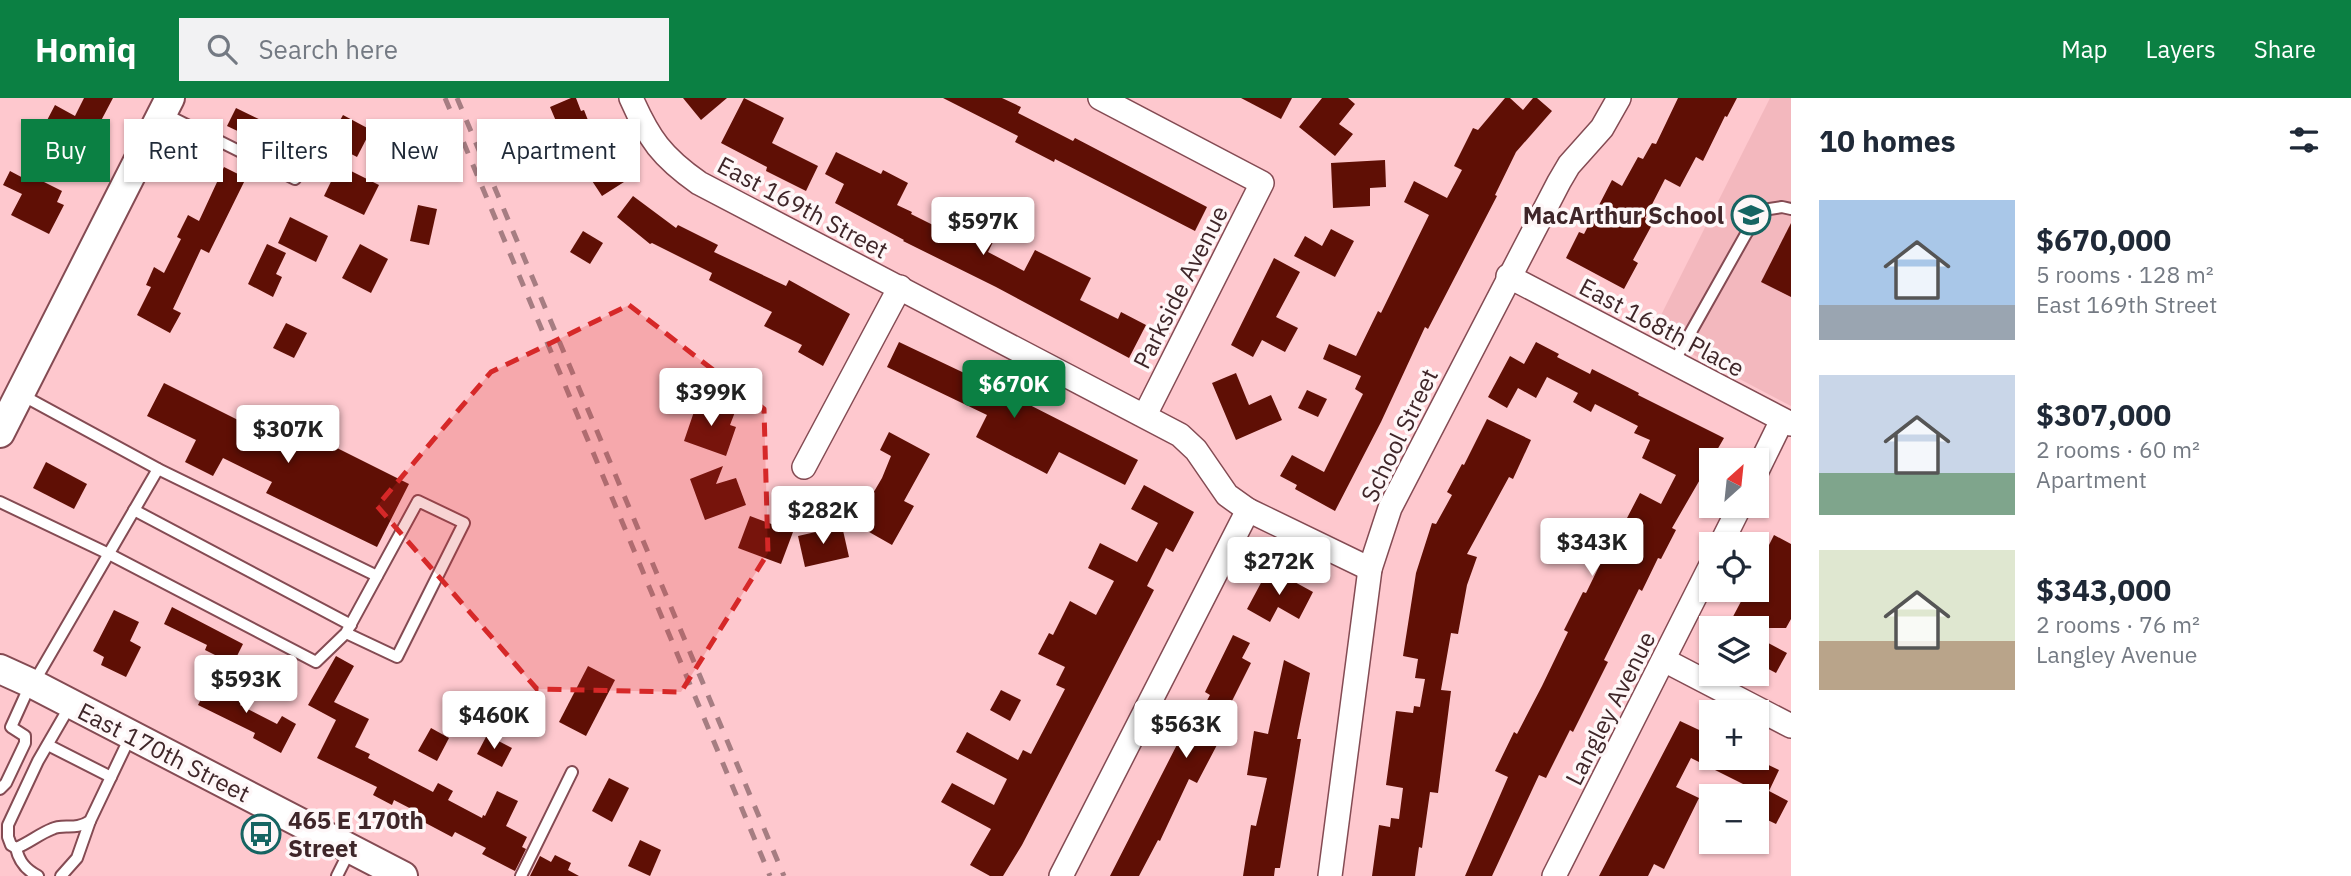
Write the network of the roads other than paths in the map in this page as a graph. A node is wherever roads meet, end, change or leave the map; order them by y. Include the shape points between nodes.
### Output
1 (631, 98) edge
2 (1100, 98) edge
3 (1619, 98) edge
4 (167, 105) edge
5 (237, 145) edge
6 (1791, 209) edge
7 (1508, 276) junction
8 (900, 288) junction
9 (1674, 362) junction
10 (13, 394) edge
11 (1145, 415) junction
12 (1787, 422) edge
13 (0, 433) edge
14 (1769, 451) edge
15 (804, 467) dead end
16 (158, 469) junction
17 (0, 502) edge
18 (134, 510) junction
19 (1248, 510) junction
20 (109, 554) junction
21 (1370, 569) junction
22 (377, 576) junction
23 (1699, 589) edge
24 (348, 629) junction
25 (1664, 660) junction
26 (0, 669) edge
27 (32, 684) junction
28 (71, 704) junction
29 (1791, 726) edge
30 (5, 727) edge
31 (131, 735) junction
32 (48, 745) junction
33 (572, 772) dead end
34 (111, 777) junction
35 (0, 790) edge
36 (90, 821) junction
37 (16, 848) junction
38 (351, 849) junction
39 (38, 876) edge
40 (61, 876) edge
41 (337, 876) edge
42 (402, 876) edge
43 (521, 876) edge
44 (1061, 876) edge
45 (1330, 876) edge
46 (1554, 876) edge

1 - 8 street, East 169th Street via 645,130 679,169
2 - 11 street, Parkside Avenue via 1262,183
3 - 7 street, School Street via 1602,128 1569,165
4 - 5 lane
4 - 10 street
6 - 9 lane via 1763,210
7 - 9 street, East 168th Place
7 - 21 street, School Street via 1390,508
8 - 11 street, East 169th Street
8 - 15 street
9 - 12 street, East 168th Place
10 - 13 street
10 - 16 lane
11 - 19 street, East 169th Street via 1180,435 1227,495
12 - 14 street
16 - 18 lane
16 - 22 lane
17 - 20 lane
18 - 20 lane
18 - 24 lane
19 - 21 street, East 169th Street
19 - 44 street
20 - 24 lane via 316,662
20 - 27 lane
21 - 45 street, School Street
22 - 24 lane
22 - 24 lane via 418,501 464,523 397,657
23 - 25 street, Langley Avenue
25 - 29 street
25 - 46 street, Langley Avenue
26 - 27 street, East 170th Street
27 - 28 street, East 170th Street
27 - 30 lane
28 - 31 street, East 170th Street
28 - 32 lane
30 - 35 lane via 25,736 25,743
31 - 34 lane
31 - 38 street, East 170th Street
32 - 34 lane
32 - 37 lane via 8,825 8,837
33 - 43 lane
34 - 36 lane
36 - 37 lane via 54,827
36 - 40 lane via 80,851
37 - 39 lane via 23,866
38 - 41 lane
38 - 42 street, East 170th Street

